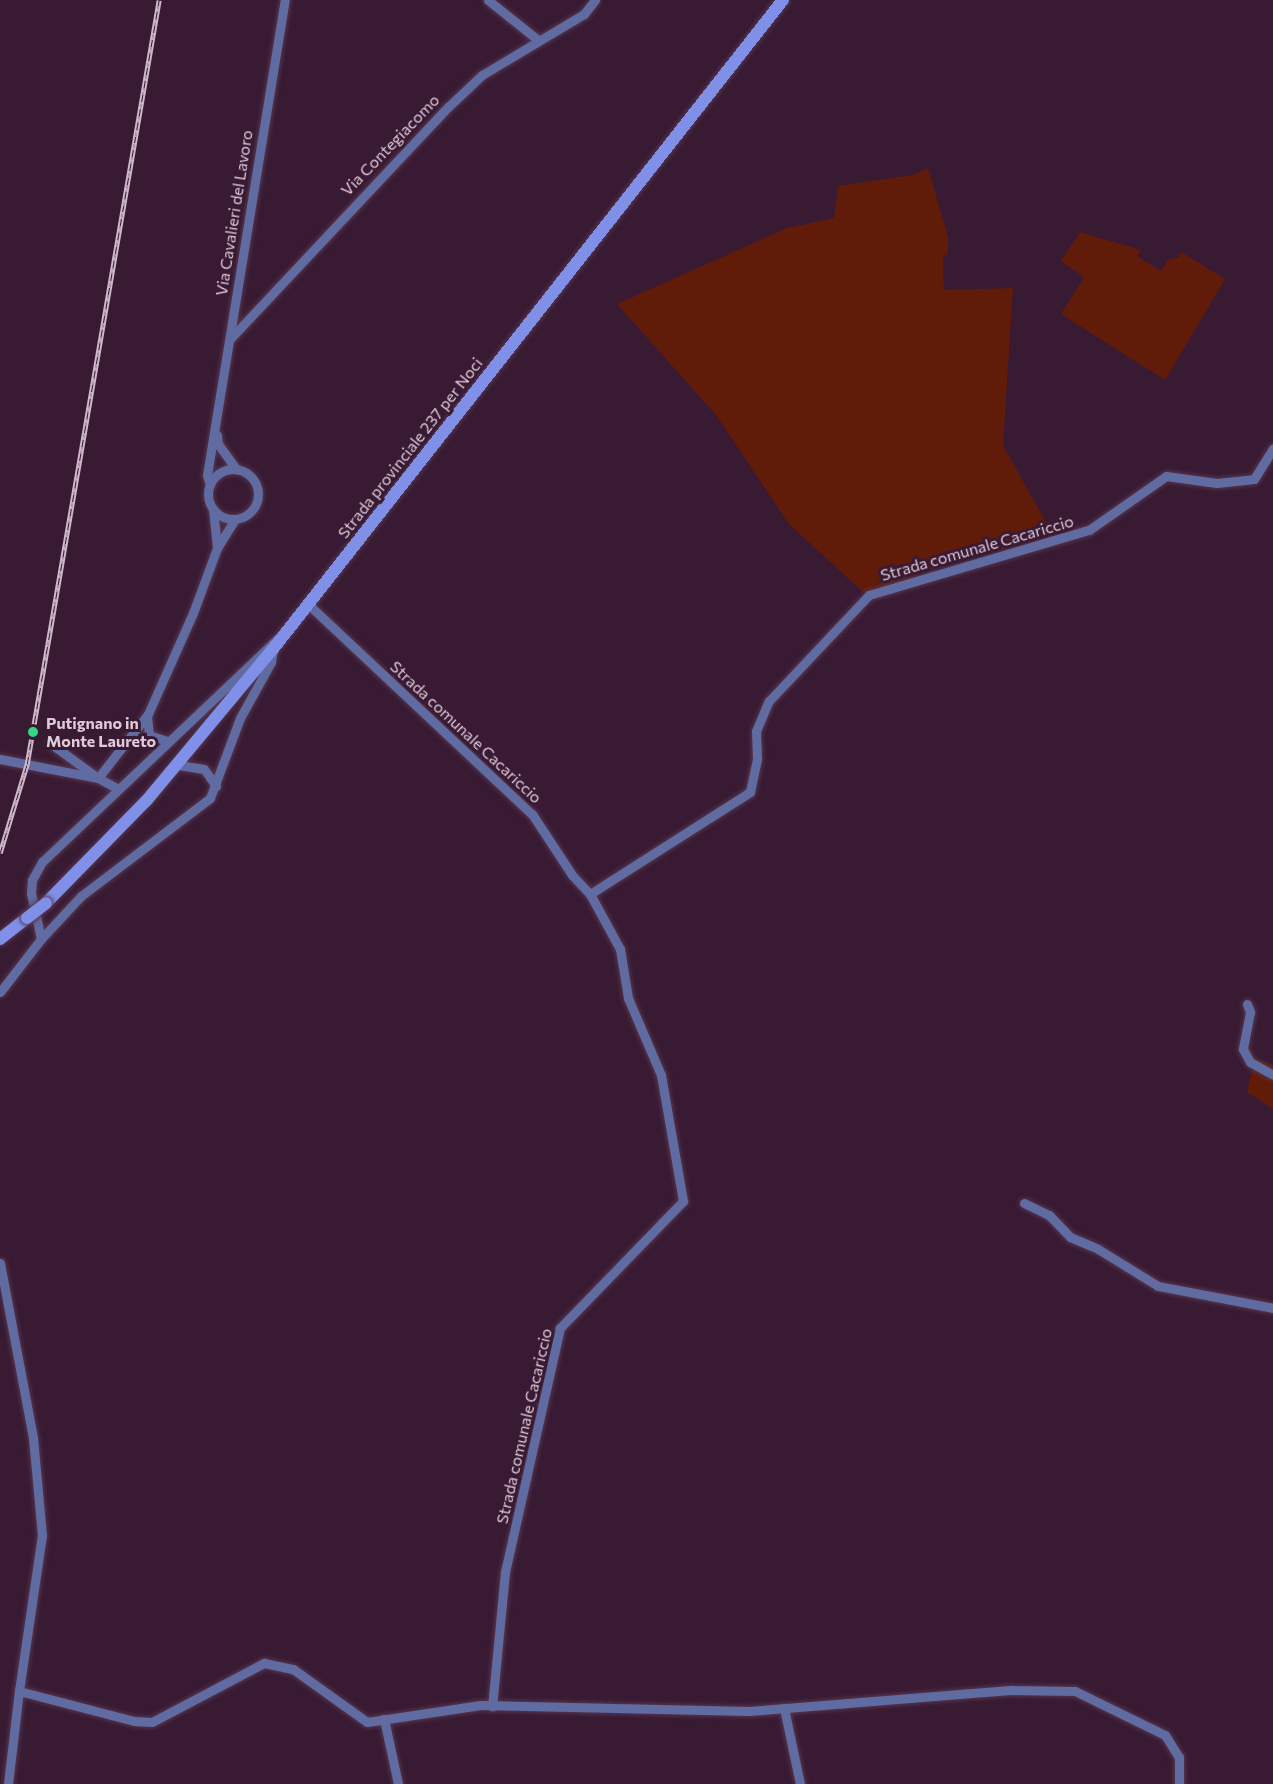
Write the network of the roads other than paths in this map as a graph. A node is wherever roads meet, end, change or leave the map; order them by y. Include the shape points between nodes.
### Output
1 (285, 0) edge
2 (488, 0) edge
3 (595, 0) edge
4 (783, 0) edge
5 (538, 39) junction
6 (230, 339) junction
7 (217, 431) junction
8 (1273, 449) edge
9 (236, 469) junction
10 (210, 485) junction
11 (213, 509) junction
12 (235, 519) junction
13 (217, 548) junction
14 (308, 604) junction
15 (290, 628) junction
16 (273, 649) junction
17 (148, 714) junction
18 (168, 741) junction
19 (50, 743) dead end
20 (0, 759) edge
21 (178, 765) junction
22 (98, 777) junction
23 (216, 786) junction
24 (117, 788) junction
25 (590, 894) junction
26 (0, 939) edge
27 (40, 939) junction
28 (0, 992) edge
29 (1246, 1004) dead end
30 (1273, 1075) edge
31 (1024, 1203) dead end
32 (0, 1263) edge
33 (1273, 1308) edge
34 (19, 1691) junction
35 (492, 1706) junction
36 (784, 1708) junction
37 (384, 1719) junction
38 (8, 1784) edge
39 (398, 1784) edge
40 (800, 1784) edge
41 (1179, 1784) edge

1 - 6 street, Via Cavalieri del Lavoro
2 - 5 street
3 - 5 street, Via Contegiacomo via 584,14
4 - 14 main road, Strada provinciale 237 per Noci
5 - 6 street, Via Contegiacomo via 482,75 448,106
6 - 7 street, Via Cavalieri del Lavoro
7 - 9 street via 218,444
7 - 10 street, Via Cavalieri del Lavoro via 207,475
8 - 25 street, Strada comunale Cacariccio via 1254,479 1217,483 1166,476 1089,530 869,595 769,701 756,731 757,759 750,792
9 - 10 street via 220,472
9 - 12 street via 251,476 258,490 250,513
10 - 11 street, Via Cavalieri del Lavoro
11 - 12 street
11 - 13 street, Via Cavalieri del Lavoro
12 - 13 street
13 - 17 street via 194,613
14 - 15 main road, Strada provinciale 237 per Noci
14 - 25 street, Strada comunale Cacariccio via 532,814 572,875
15 - 16 main road, Strada provinciale 237 per Noci
15 - 18 street via 267,645
16 - 21 main road, Strada provinciale 237 per Noci
16 - 23 street via 271,662 240,718
17 - 18 street via 149,735
17 - 22 street
18 - 24 street
19 - 22 street
20 - 22 street
21 - 23 street via 192,764 204,769
21 - 26 main road, Strada provinciale 237 per Noci, bridge via 46,903
22 - 24 street
23 - 27 street via 202,808 81,896
24 - 27 street via 42,862 32,880
25 - 35 street, Strada comunale Cacariccio via 620,950 628,998 661,1075 683,1201 560,1328 505,1572
27 - 28 street
29 - 30 street via 1250,1012 1243,1049 1250,1062
31 - 33 street via 1049,1215 1070,1237 1098,1249 1158,1286
32 - 34 street via 33,1438 42,1535
34 - 37 street via 134,1721 152,1722 264,1662 293,1669 367,1722
34 - 38 street
35 - 36 street via 749,1711
35 - 37 street
36 - 40 street
36 - 41 street via 1010,1690 1075,1691 1165,1735 1179,1757
37 - 39 street

